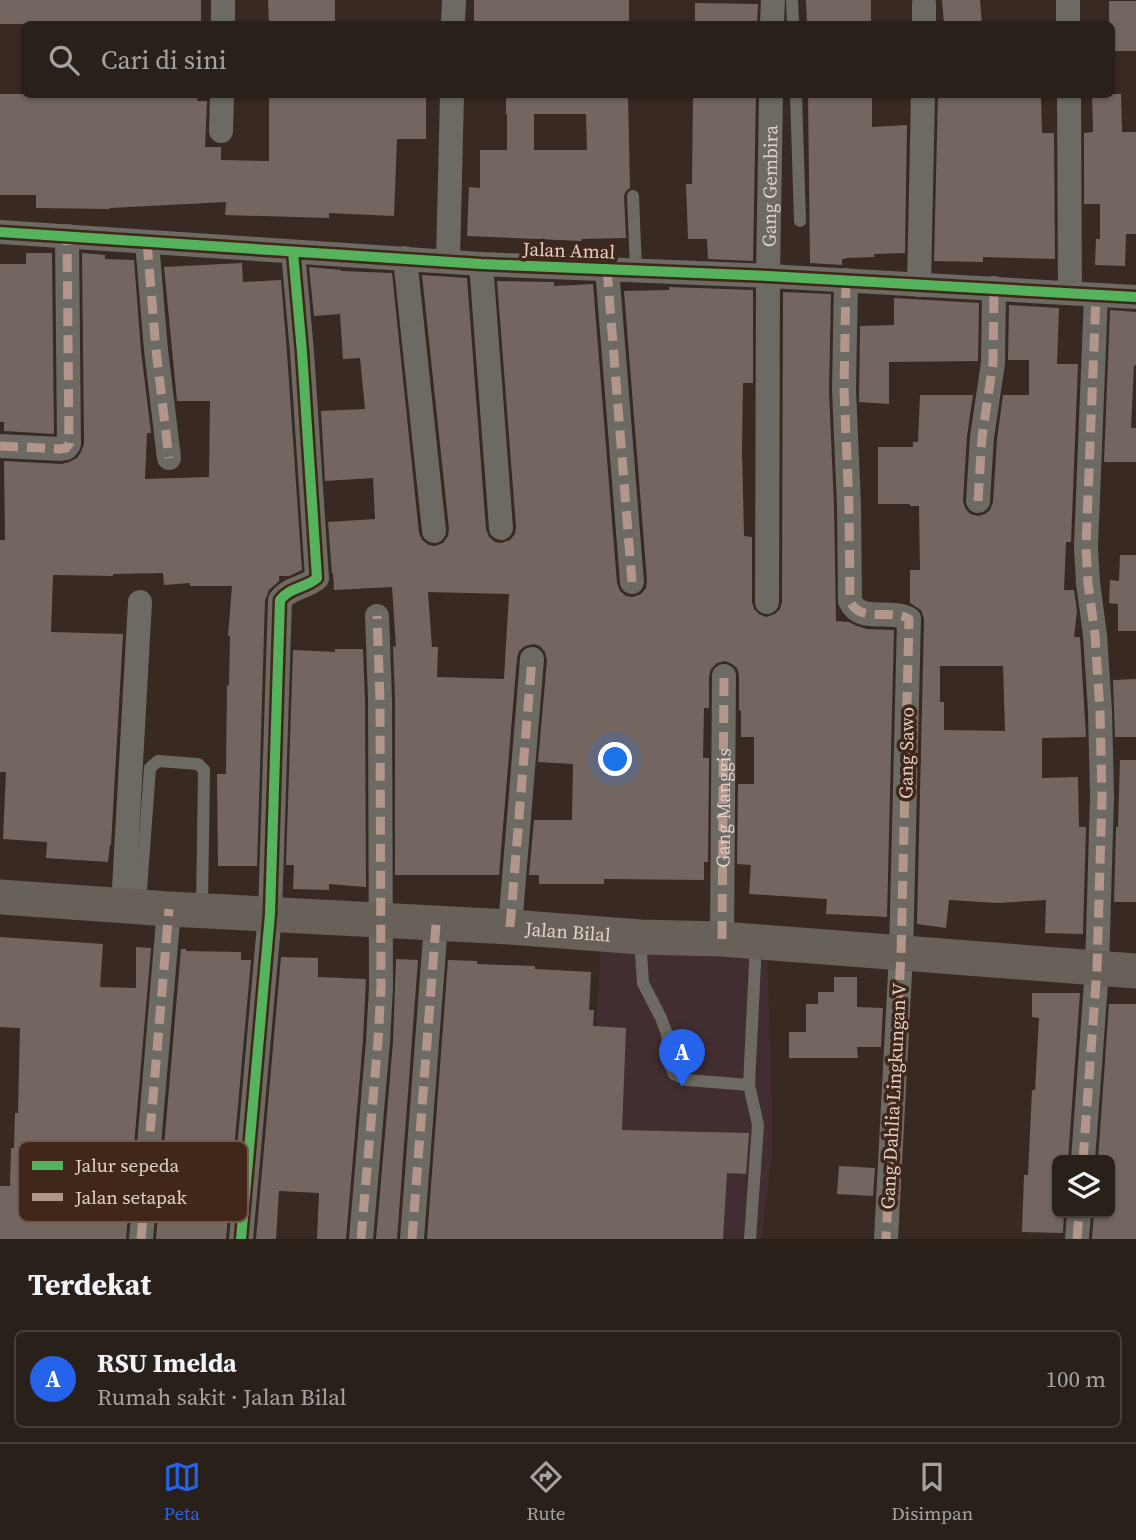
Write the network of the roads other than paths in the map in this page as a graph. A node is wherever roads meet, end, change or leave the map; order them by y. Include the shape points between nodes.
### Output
1 (223, 0) edge
2 (454, 0) edge
3 (773, 0) edge
4 (792, 0) edge
5 (1068, 0) edge
6 (223, 21) edge
7 (453, 21) edge
8 (772, 21) edge
9 (793, 21) edge
10 (1068, 21) edge
11 (222, 98) edge
12 (452, 98) edge
13 (771, 98) edge
14 (796, 98) edge
15 (923, 98) edge
16 (1069, 98) edge
17 (221, 131) dead end
18 (633, 196) dead end
19 (800, 221) dead end
20 (0, 232) edge
21 (67, 236) junction
22 (147, 242) junction
23 (293, 252) junction
24 (405, 258) junction
25 (448, 260) junction
26 (481, 264) junction
27 (607, 269) junction
28 (636, 270) junction
29 (768, 276) junction
30 (846, 280) junction
31 (919, 285) junction
32 (994, 288) junction
33 (1070, 293) junction
34 (1096, 295) junction
35 (1136, 297) edge
36 (0, 446) edge
37 (169, 458) dead end
38 (978, 501) dead end
39 (501, 528) dead end
40 (434, 531) dead end
41 (632, 582) dead end
42 (140, 602) dead end
43 (767, 602) dead end
44 (377, 616) dead end
45 (532, 659) dead end
46 (724, 676) dead end
47 (0, 897) edge
48 (158, 908) junction
49 (270, 915) junction
50 (381, 921) junction
51 (436, 924) junction
52 (510, 928) junction
53 (640, 937) junction
54 (739, 941) junction
55 (901, 954) junction
56 (1097, 969) junction
57 (1136, 971) edge
58 (749, 1085) junction
59 (146, 1141) edge
60 (1083, 1155) edge
61 (248, 1161) edge
62 (1079, 1218) edge
63 (361, 1239) edge
64 (412, 1239) edge
65 (750, 1239) edge
66 (886, 1239) edge
67 (1077, 1239) edge

1 - 6 street
2 - 7 street
3 - 8 street
4 - 9 lane
5 - 10 street
11 - 17 street
12 - 25 street
13 - 29 street, Gang Gembira
14 - 19 lane
15 - 31 street
16 - 33 street
18 - 28 lane
20 - 21 street, Jalan Amal
21 - 22 street, Jalan Amal
21 - 36 street via 69,444 60,449
22 - 23 street, Jalan Amal
22 - 37 street
23 - 24 street, Jalan Amal
23 - 49 street via 317,578 280,600
24 - 25 street, Jalan Amal
24 - 40 street
25 - 26 street, Jalan Amal
26 - 27 street, Jalan Amal
26 - 39 street
27 - 28 street, Jalan Amal
27 - 41 street
28 - 29 street, Jalan Amal
29 - 30 street, Jalan Amal
29 - 43 street, Gang Gembira
30 - 31 street, Jalan Amal
30 - 55 street, Gang Sawo via 850,601 862,614 909,619
31 - 32 street, Jalan Amal
32 - 33 street, Jalan Amal
32 - 38 street via 993,363
33 - 34 street, Jalan Amal
34 - 35 street, Jalan Amal
34 - 56 street via 1086,547 1101,735
42 - 48 street
44 - 50 street
45 - 52 street
46 - 54 street, Gang Manggis
47 - 48 main road, Jalan Bilal
48 - 48 lane via 204,770 198,764 159,761 150,768
48 - 49 main road, Jalan Bilal
48 - 59 street
49 - 50 main road, Jalan Bilal
49 - 61 street
50 - 51 main road, Jalan Bilal
50 - 63 street via 378,1041
51 - 52 main road, Jalan Bilal
51 - 64 street
52 - 53 main road, Jalan Bilal
53 - 54 main road, Jalan Bilal
53 - 58 lane via 643,983 667,1034 674,1074 688,1080
54 - 55 main road, Jalan Bilal
54 - 58 lane
55 - 56 main road, Jalan Bilal
55 - 66 street, Gang Dahlia Lingkungan V
56 - 57 main road, Jalan Bilal
56 - 60 street
58 - 65 lane via 758,1125
62 - 67 street

